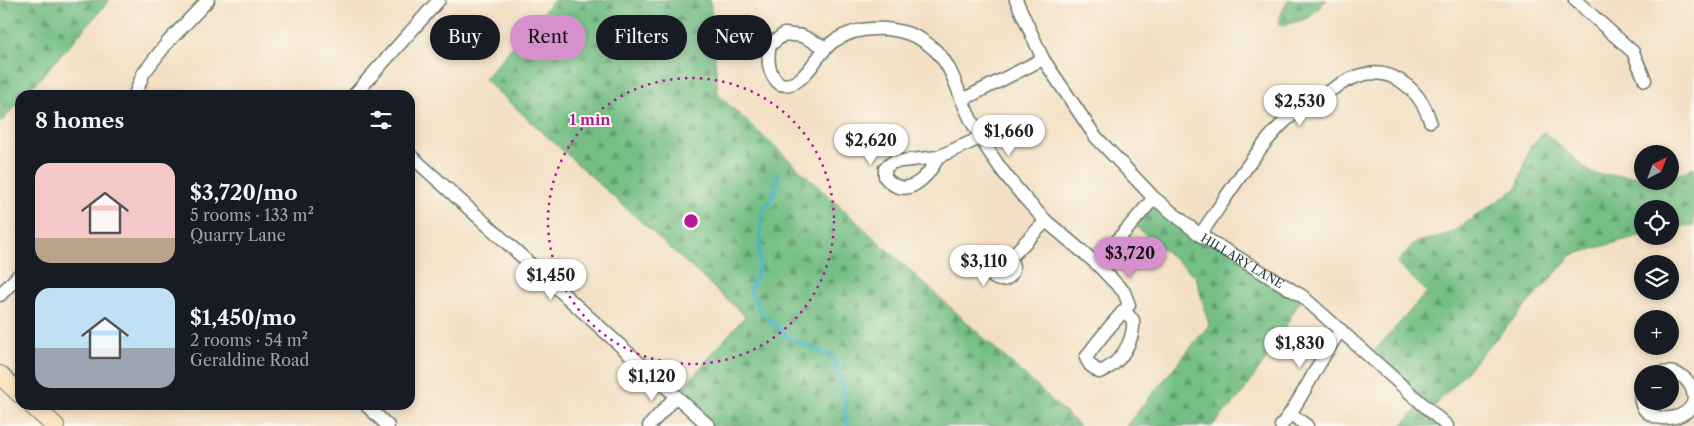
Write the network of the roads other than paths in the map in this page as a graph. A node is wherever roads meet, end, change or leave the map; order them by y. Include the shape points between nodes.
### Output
1 (208, 0) edge
2 (439, 0) edge
3 (1016, 0) edge
4 (1575, 0) edge
5 (825, 47) junction
6 (1043, 59) junction
7 (1645, 80) dead end
8 (137, 90) edge
9 (358, 90) edge
10 (962, 100) junction
11 (1430, 121) dead end
12 (980, 138) junction
13 (938, 157) dead end
14 (415, 160) edge
15 (1154, 198) junction
16 (1046, 221) junction
17 (1200, 235) junction
18 (1009, 259) dead end
19 (1097, 264) junction
20 (15, 279) edge
21 (0, 295) edge
22 (1124, 310) junction
23 (1341, 330) junction
24 (1679, 375) edge
25 (0, 376) edge
26 (15, 390) edge
27 (676, 396) junction
28 (1694, 398) edge
29 (38, 410) edge
30 (371, 410) edge
31 (1644, 410) edge
32 (1291, 414) junction
33 (1649, 423) edge
34 (56, 426) edge
35 (388, 426) edge
36 (649, 426) edge
37 (710, 426) edge
38 (1281, 426) edge
39 (1307, 426) edge
40 (1447, 426) edge

1 - 8 street via 167,43 143,74
2 - 9 street
3 - 6 street, HILLARY LANE
4 - 7 street via 1633,52
5 - 5 street via 802,36 784,34 770,45 771,75 780,84 792,84 807,71
5 - 10 street via 846,35 874,28 904,33 934,49 948,66
6 - 10 street
6 - 15 street, HILLARY LANE via 1095,136
10 - 12 street
11 - 17 street via 1419,97 1400,80 1377,73 1355,76 1294,113 1278,128
12 - 13 street
12 - 16 street via 1005,176
14 - 27 street
15 - 17 street, HILLARY LANE
15 - 19 street
16 - 18 street
16 - 19 street
17 - 23 street, HILLARY LANE via 1302,296
19 - 22 street via 1124,292 1129,305
20 - 21 street
22 - 22 street via 1133,320 1131,339 1110,366 1099,372 1086,358
23 - 32 street via 1323,354
23 - 40 street, HILLARY LANE
24 - 28 street via 1691,386
25 - 26 main road
27 - 36 street
27 - 37 street
28 - 33 street via 1689,414 1678,422 1665,425
29 - 34 main road
30 - 35 street
31 - 33 street
32 - 38 street
32 - 39 street

